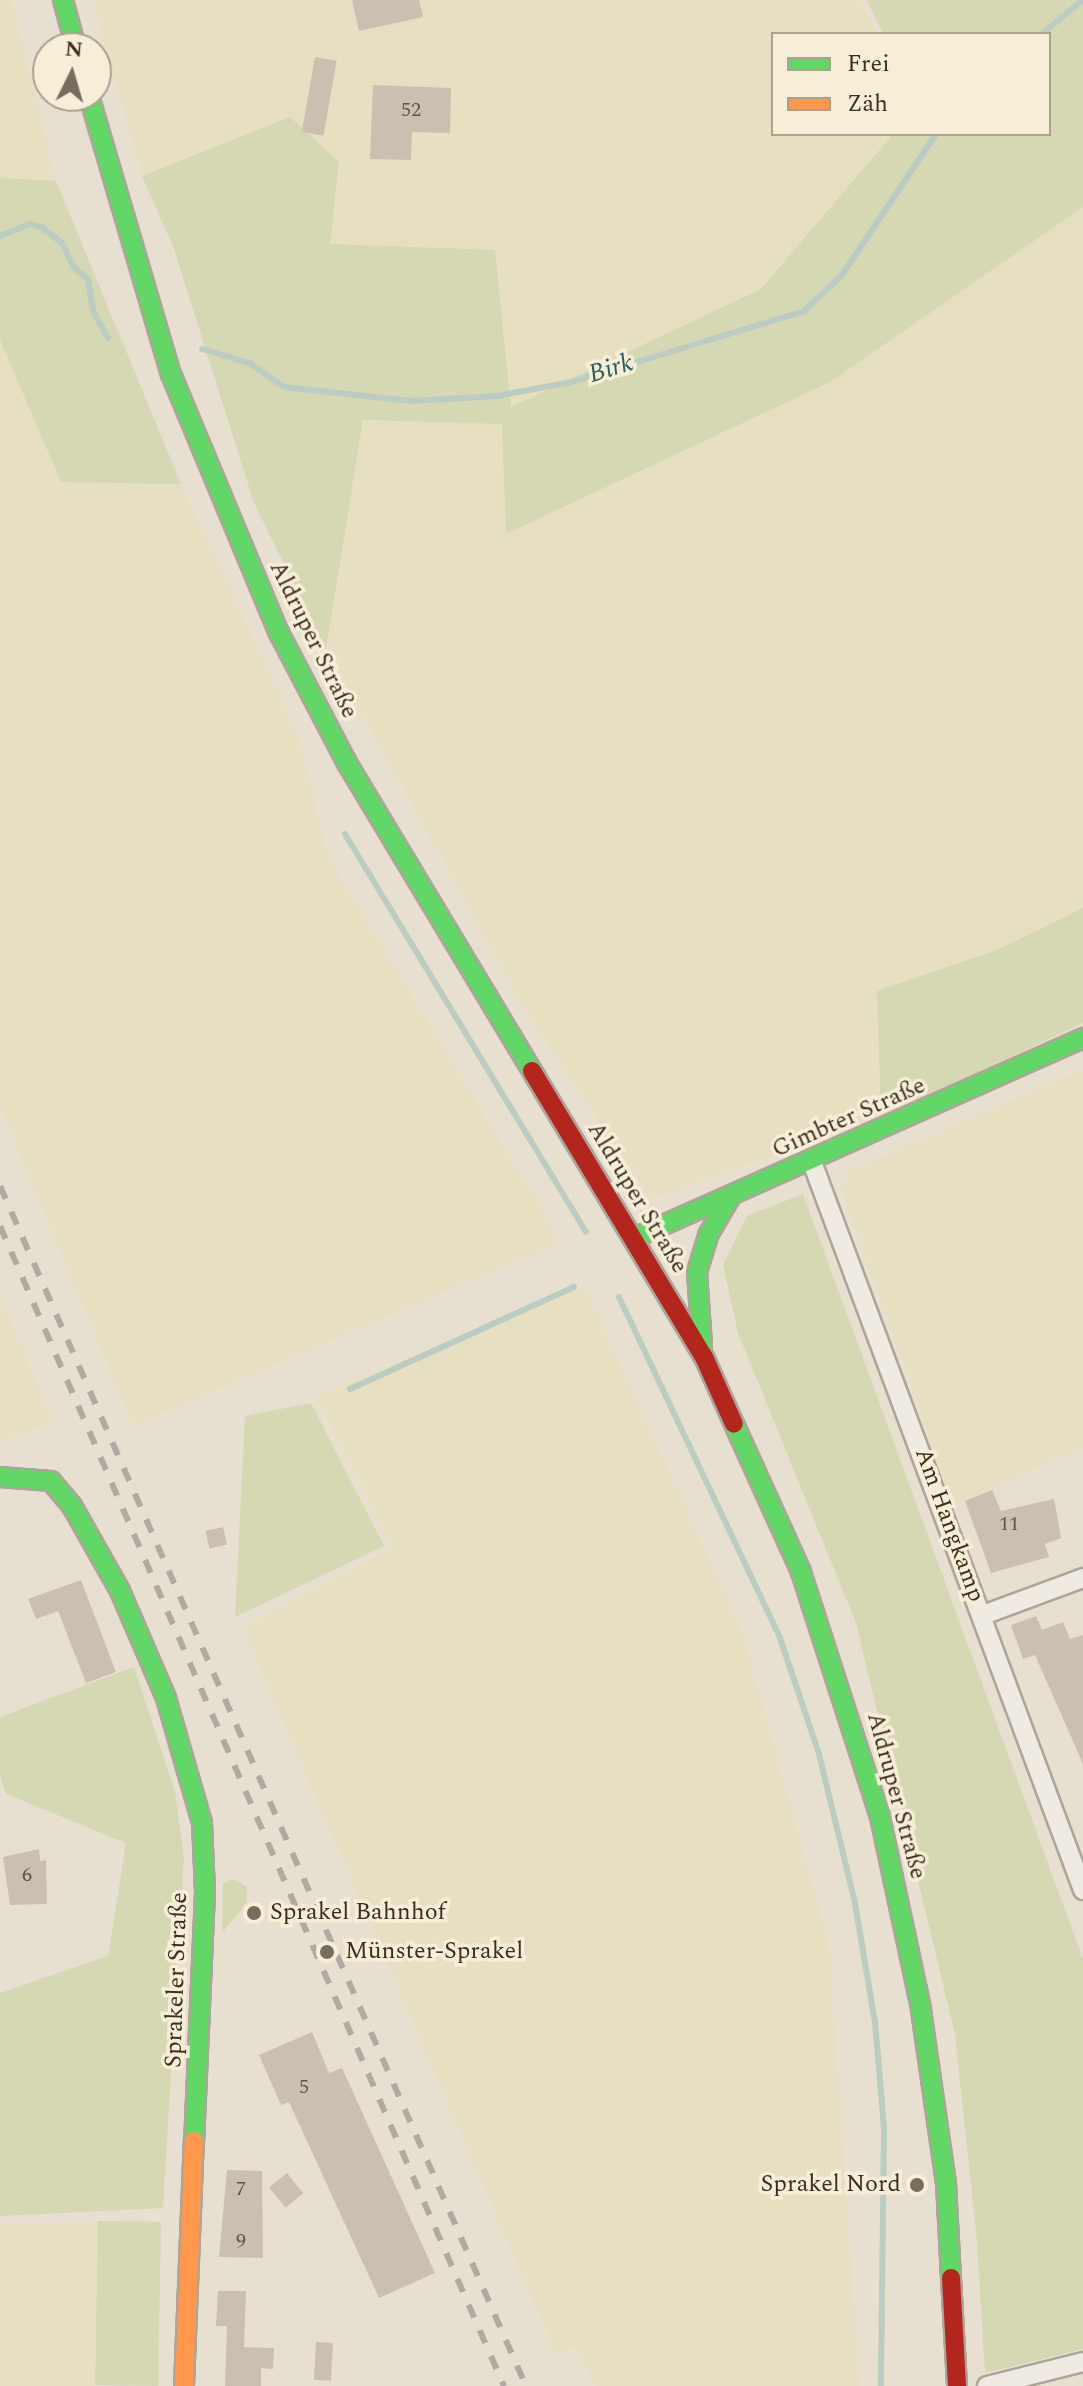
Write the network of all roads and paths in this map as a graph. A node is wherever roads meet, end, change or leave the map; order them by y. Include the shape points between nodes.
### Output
1 (63, 0) edge
2 (72, 32) edge
3 (94, 112) edge
4 (1083, 1038) edge
5 (812, 1162) junction
6 (731, 1196) junction
7 (634, 1238) junction
8 (704, 1357) junction
9 (0, 1477) edge
10 (1083, 1578) edge
11 (983, 1615) junction
12 (1083, 1890) edge
13 (1083, 2362) edge
14 (184, 2386) edge
15 (957, 2386) edge
16 (987, 2386) edge

1 - 2 main road
3 - 7 main road, Aldruper Straße via 171,374 279,633 347,763
4 - 5 main road, Gimbter Straße
5 - 6 main road, Gimbter Straße
5 - 11 street, Am Hangkamp
6 - 7 main road, Gimbter Straße
6 - 8 main road via 708,1235 697,1272
7 - 8 main road, Aldruper Straße
8 - 15 main road, Aldruper Straße via 801,1572 880,1817 909,1942 937,2108
9 - 14 main road, Sprakeler Straße via 20,1473 51,1481 72,1506 120,1591 185,1752 205,1856
10 - 11 street
11 - 12 street, Am Hangkamp
13 - 16 street

